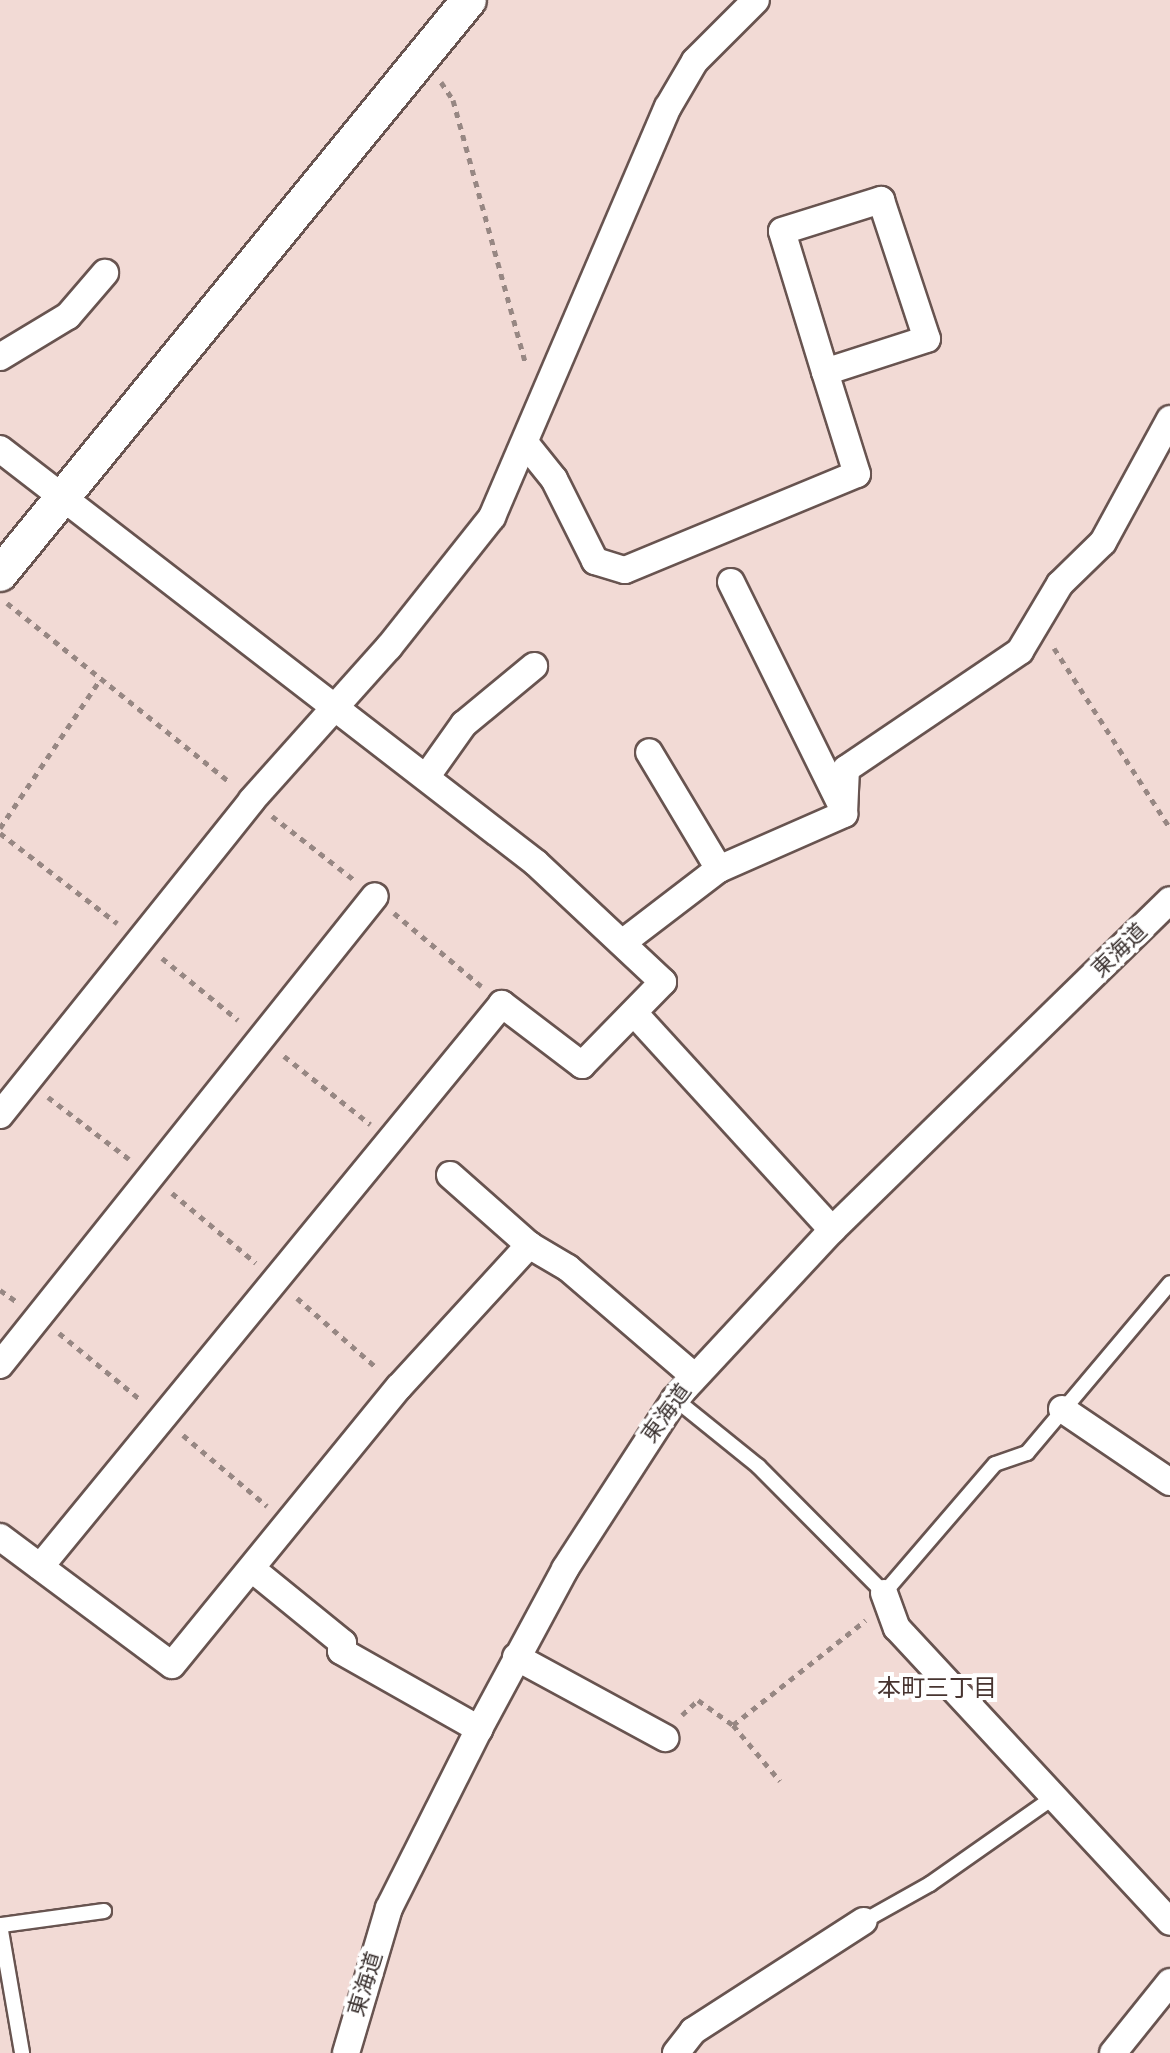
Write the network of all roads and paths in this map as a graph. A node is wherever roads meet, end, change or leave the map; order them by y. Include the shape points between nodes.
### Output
1 (469, 0) edge
2 (756, 0) edge
3 (423, 54) junction
4 (105, 273) dead end
5 (0, 357) edge
6 (825, 372) junction
7 (545, 399) junction
8 (1170, 419) edge
9 (525, 443) junction
10 (0, 449) edge
11 (63, 498) junction
12 (0, 574) edge
13 (731, 582) dead end
14 (0, 597) edge
15 (1030, 631) junction
16 (534, 666) dead end
17 (100, 680) junction
18 (336, 707) junction
19 (649, 752) dead end
20 (427, 776) junction
21 (252, 800) junction
22 (844, 814) junction
23 (1170, 828) edge
24 (0, 831) edge
25 (719, 869) junction
26 (375, 896) dead end
27 (1170, 900) edge
28 (140, 939) junction
29 (626, 940) junction
30 (636, 1015) junction
31 (263, 1040) junction
32 (27, 1081) junction
33 (0, 1115) edge
34 (390, 1140) junction
35 (450, 1175) dead end
36 (154, 1178) junction
37 (832, 1230) junction
38 (529, 1245) junction
39 (279, 1282) junction
40 (1170, 1283) edge
41 (0, 1365) edge
42 (694, 1376) junction
43 (399, 1387) junction
44 (675, 1399) junction
45 (1062, 1409) junction
46 (1170, 1482) edge
47 (0, 1537) edge
48 (40, 1567) junction
49 (252, 1569) junction
50 (885, 1599) junction
51 (516, 1657) junction
52 (733, 1725) junction
53 (479, 1729) junction
54 (665, 1738) joint
55 (780, 1781) dead end
56 (1051, 1799) junction
57 (104, 1911) dead end
58 (864, 1921) joint
59 (1170, 1922) edge
60 (1, 1925) edge
61 (1170, 1982) edge
62 (22, 2053) edge
63 (346, 2053) edge
64 (676, 2053) edge
65 (1113, 2053) edge

1 - 3 street
2 - 7 street via 695,61 668,107
3 - 7 path via 453,100 515,344
3 - 11 street
4 - 5 street via 68,316
6 - 6 street via 782,231 881,200 927,339
6 - 9 street via 857,474 625,570 595,561 554,479
7 - 9 street
8 - 15 street via 1103,542 1070,571
9 - 18 street via 492,517
10 - 11 street
11 - 12 street
11 - 18 street
13 - 22 street
14 - 17 path
15 - 22 street via 1020,651 846,769
15 - 23 path via 1063,655
16 - 20 street via 464,724
17 - 21 path
17 - 24 path
18 - 20 street
18 - 21 street
19 - 25 street
20 - 29 street
21 - 28 street
22 - 25 street
24 - 28 path
25 - 29 street
26 - 31 street
27 - 37 street, 東海道
28 - 31 path
28 - 32 street
29 - 30 street via 663,982
30 - 34 street via 582,1065 502,1004
30 - 37 street
31 - 34 path
31 - 36 street
32 - 33 street
32 - 36 path
34 - 39 street
35 - 38 street
36 - 39 path
36 - 41 street
37 - 42 street, 東海道
38 - 42 street via 568,1268
38 - 43 street
39 - 43 path
39 - 48 street
40 - 45 lane
42 - 44 street, 東海道
43 - 49 street
44 - 50 lane via 758,1466
44 - 51 street, 東海道 via 611,1490
45 - 46 street
45 - 50 lane via 1027,1453 995,1464
47 - 48 street
48 - 49 street via 172,1665
49 - 53 street via 343,1643 341,1651
50 - 52 path
50 - 56 street via 897,1628
51 - 53 street, 東海道
51 - 54 street
52 - 54 path via 698,1700
52 - 55 path
53 - 63 street, 東海道 via 389,1908
56 - 58 lane via 930,1884
56 - 59 street
57 - 60 lane
58 - 64 street via 693,2031
60 - 62 lane
61 - 65 street

